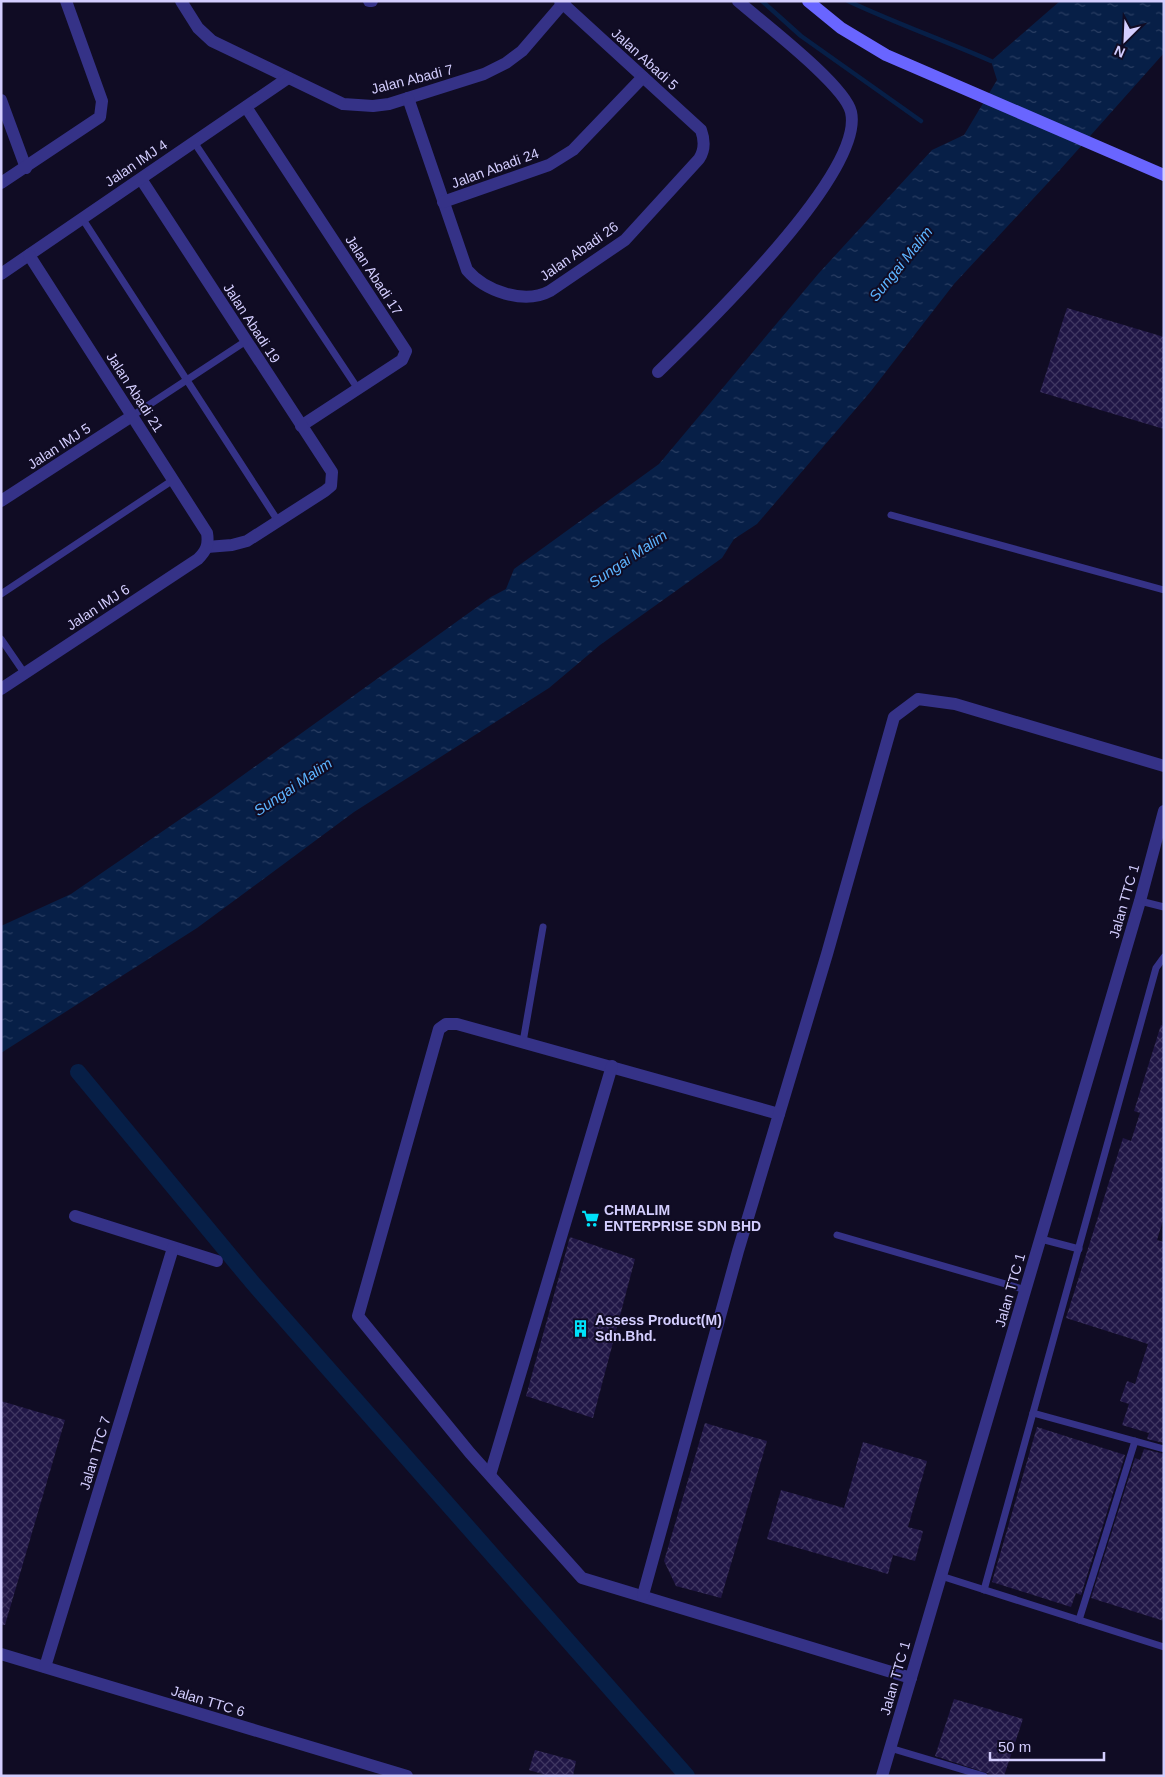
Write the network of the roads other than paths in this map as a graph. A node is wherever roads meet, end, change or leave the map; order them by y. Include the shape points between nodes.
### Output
1 (66, 1) edge
2 (181, 1) edge
3 (738, 1) edge
4 (808, 1) edge
5 (563, 2) edge
6 (643, 77) junction
7 (288, 78) junction
8 (408, 98) junction
9 (1, 100) edge
10 (246, 107) junction
11 (194, 142) junction
12 (704, 142) joint
13 (26, 168) junction
14 (1164, 175) edge
15 (141, 179) junction
16 (1, 183) edge
17 (443, 202) junction
18 (82, 218) junction
19 (29, 255) junction
20 (1, 274) edge
21 (246, 341) junction
22 (658, 372) dead end
23 (188, 379) junction
24 (358, 389) junction
25 (132, 416) junction
26 (301, 426) junction
27 (173, 480) junction
28 (1, 501) edge
29 (891, 515) dead end
30 (278, 521) junction
31 (207, 547) junction
32 (1164, 590) edge
33 (1, 594) edge
34 (1, 639) edge
35 (25, 674) junction
36 (1, 689) edge
37 (1164, 766) edge
38 (1164, 811) edge
39 (1140, 901) junction
40 (1164, 907) edge
41 (543, 927) dead end
42 (1164, 957) edge
43 (523, 1042) junction
44 (612, 1066) junction
45 (779, 1114) junction
46 (75, 1216) dead end
47 (837, 1235) dead end
48 (1040, 1238) junction
49 (173, 1248) junction
50 (1078, 1249) junction
51 (216, 1262) dead end
52 (1026, 1290) junction
53 (1033, 1413) junction
54 (1135, 1441) junction
55 (1164, 1449) edge
56 (490, 1475) junction
57 (941, 1576) junction
58 (984, 1590) junction
59 (643, 1595) junction
60 (1078, 1620) junction
61 (1164, 1648) edge
62 (1, 1654) edge
63 (45, 1667) junction
64 (910, 1678) junction
65 (890, 1748) junction
66 (407, 1776) edge
67 (882, 1776) edge
68 (984, 1776) edge

1 - 13 street via 102,101 100,117
2 - 7 street, Jalan Abadi 7 via 198,28 212,41
3 - 22 street via 843,96 851,112 851,128 846,148 808,211 726,306
4 - 14 main road via 861,41 944,81
5 - 6 street, Jalan Abadi 5
5 - 8 street, Jalan Abadi 7 via 538,35 506,62 467,81
6 - 12 street, Jalan Abadi 5 via 701,130
6 - 17 street, Jalan Abadi 24 via 573,150 549,165
7 - 8 street, Jalan Abadi 7 via 343,104 373,106
7 - 10 street, Jalan IMJ 4
8 - 17 street, Jalan Abadi 26
9 - 13 street
10 - 11 street, Jalan IMJ 4
10 - 24 street, Jalan Abadi 17 via 406,351 402,360
11 - 15 street, Jalan IMJ 4
11 - 24 lane
12 - 17 street, Jalan Abadi 26 via 704,152 699,160 625,240 542,296 520,297 481,284 474,278 463,261
13 - 16 street
15 - 18 street, Jalan IMJ 4
15 - 21 street, Jalan Abadi 19
18 - 19 street, Jalan IMJ 4
18 - 23 lane
19 - 20 street, Jalan IMJ 4
19 - 25 street, Jalan Abadi 21
21 - 23 lane
21 - 26 street, Jalan Abadi 19
23 - 25 lane
23 - 30 lane
24 - 26 street, Jalan Abadi 17
25 - 27 street, Jalan Abadi 21
25 - 28 street, Jalan IMJ 5
26 - 30 street, Jalan Abadi 19 via 332,472 331,486
27 - 31 street, Jalan Abadi 21 via 208,533
27 - 33 lane
29 - 32 lane
30 - 31 street via 247,540
31 - 35 street, Jalan IMJ 6 via 198,559
34 - 35 lane
35 - 36 street, Jalan IMJ 6
37 - 45 street via 955,704 918,699 894,717
38 - 39 street, Jalan TTC 1
39 - 40 lane
39 - 48 street, Jalan TTC 1
41 - 43 lane
42 - 50 lane via 1156,968
43 - 44 street
43 - 56 street via 457,1024 446,1024 439,1029 358,1316
44 - 45 street
44 - 56 street
45 - 59 street
46 - 49 street
47 - 52 lane
48 - 50 lane
48 - 52 street, Jalan TTC 1
49 - 51 street
49 - 63 street, Jalan TTC 7
50 - 53 lane
52 - 57 street, Jalan TTC 1
53 - 54 lane
53 - 58 lane
54 - 55 lane
54 - 60 lane
56 - 59 street via 582,1578
57 - 58 lane
57 - 64 street, Jalan TTC 1
58 - 60 lane
59 - 64 street
60 - 61 lane
62 - 63 street, Jalan TTC 6
63 - 66 street, Jalan TTC 6
64 - 65 street, Jalan TTC 1
65 - 67 street, Jalan TTC 1
65 - 68 lane

